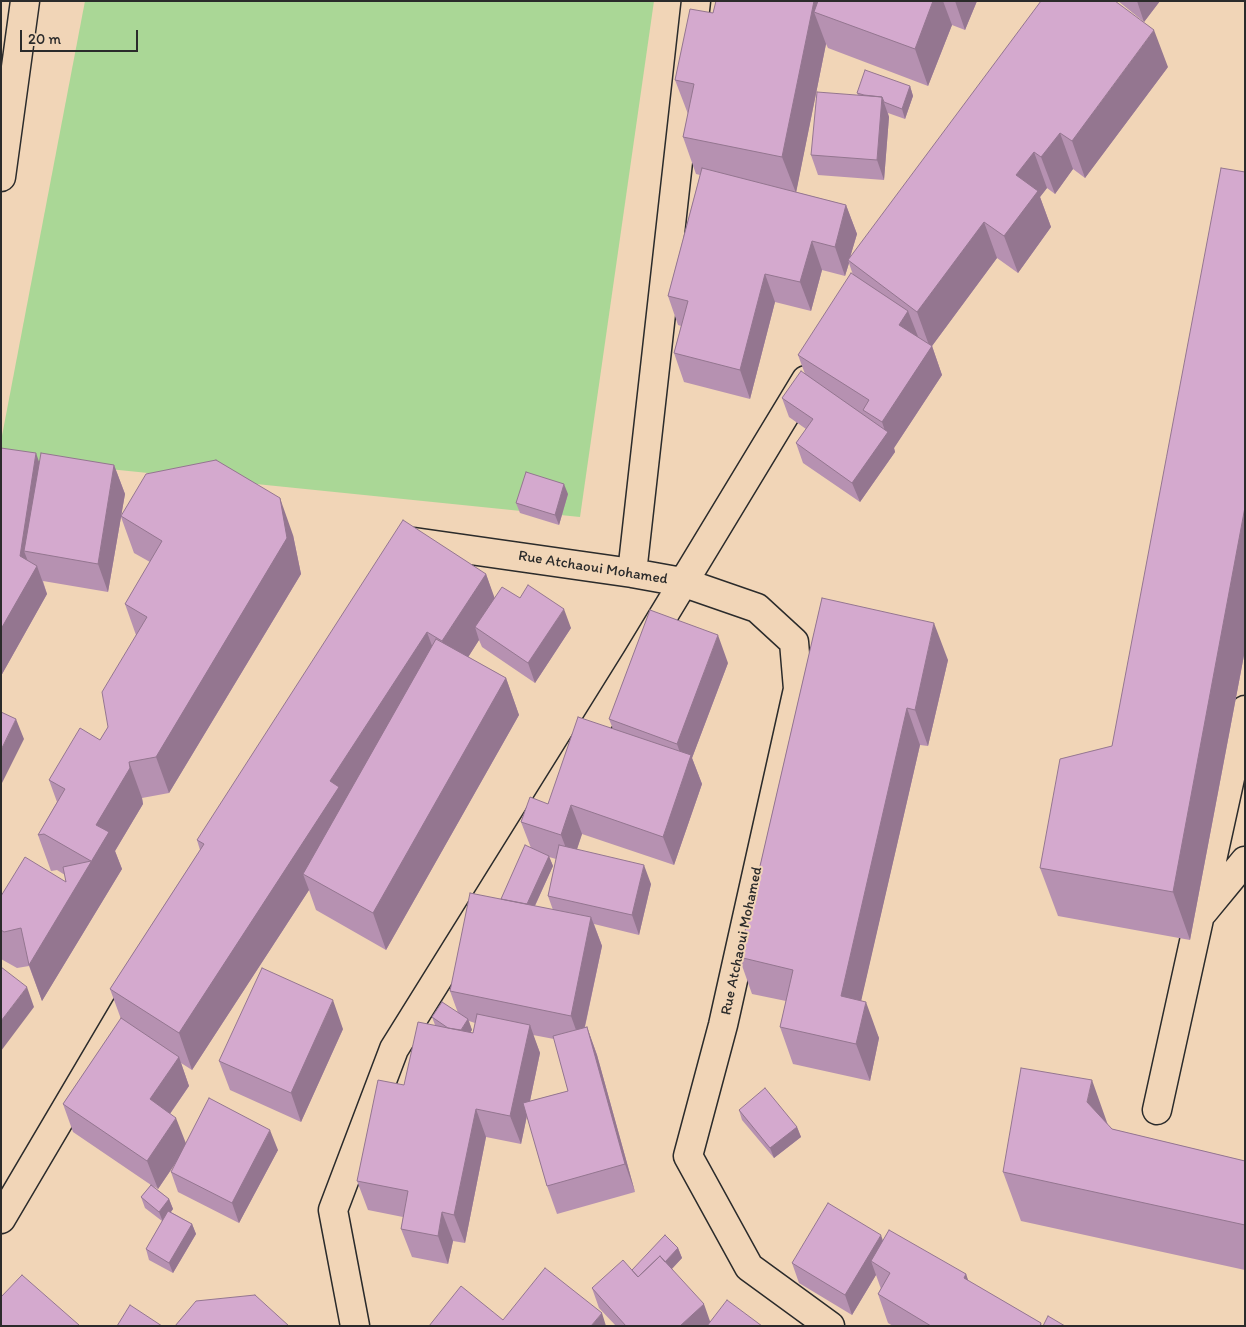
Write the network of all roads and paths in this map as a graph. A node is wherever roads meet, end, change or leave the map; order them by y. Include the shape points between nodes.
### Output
1 (25, 1) edge
2 (696, 1) edge
3 (1, 177) edge
4 (820, 356) edge
5 (632, 573) junction
6 (392, 574) edge
7 (682, 582) junction
8 (1245, 710) edge
9 (1245, 861) edge
10 (1200, 917) junction
11 (153, 961) edge
12 (1157, 1110) dead end
13 (1, 1219) edge
14 (355, 1326) edge
15 (830, 1326) edge

1 - 3 street
2 - 5 street
4 - 7 street
5 - 6 street, Rue Atchaoui Mohamed via 414,542
5 - 7 street, Rue Atchaoui Mohamed
7 - 14 street via 394,1049 333,1210
7 - 15 street, Rue Atchaoui Mohamed via 757,608 794,642 798,689 723,1025 688,1156 749,1267
8 - 10 street
9 - 10 street
10 - 12 street
11 - 13 street

